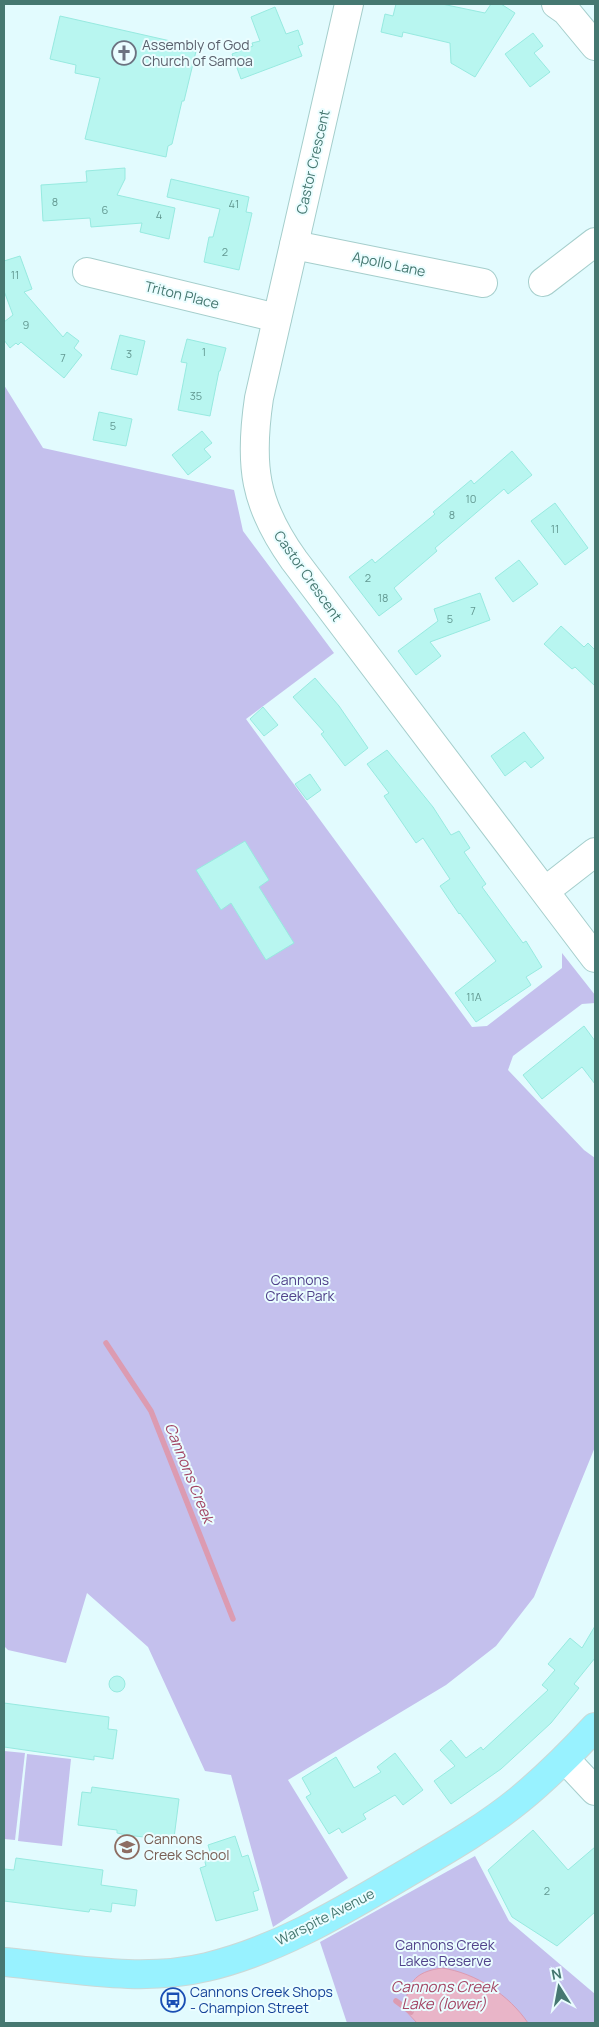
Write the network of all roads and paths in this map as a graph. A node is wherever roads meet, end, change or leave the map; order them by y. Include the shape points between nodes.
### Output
1 (350, 4) edge
2 (565, 6) edge
3 (595, 46) edge
4 (595, 242) edge
5 (294, 245) junction
6 (86, 272) dead end
7 (543, 282) dead end
8 (483, 283) dead end
9 (277, 318) junction
10 (595, 852) edge
11 (544, 891) junction
12 (595, 958) edge
13 (595, 1727) edge
14 (565, 1760) junction
15 (595, 1791) edge
16 (4, 1962) edge

1 - 5 street, Castor Crescent
2 - 3 street
4 - 7 street
5 - 8 street, Apollo Lane
5 - 9 street, Castor Crescent
6 - 9 street, Triton Place
9 - 11 street, Castor Crescent via 254,432 259,493 270,520 280,540 308,578
10 - 11 street
11 - 12 street, Castor Crescent
13 - 14 main road, Warspite Avenue
14 - 15 street
14 - 16 main road, Warspite Avenue via 518,1801 418,1866 317,1924 254,1952 207,1967 156,1974 106,1974

